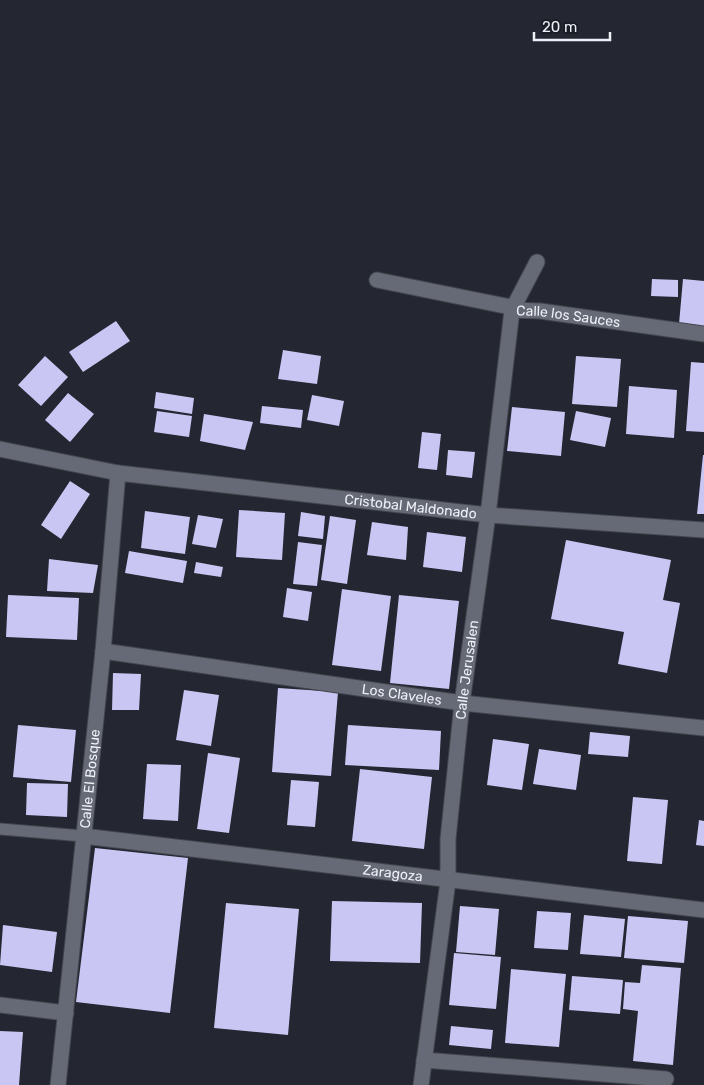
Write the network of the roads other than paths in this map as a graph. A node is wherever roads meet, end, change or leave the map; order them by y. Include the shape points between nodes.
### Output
1 (537, 262) dead end
2 (377, 280) dead end
3 (512, 310) junction
4 (704, 334) edge
5 (0, 449) edge
6 (118, 473) junction
7 (488, 515) junction
8 (704, 530) edge
9 (103, 651) junction
10 (462, 703) junction
11 (704, 728) edge
12 (0, 828) edge
13 (83, 836) junction
14 (448, 881) junction
15 (704, 910) edge
16 (0, 1005) edge
17 (66, 1014) junction
18 (424, 1060) junction
19 (666, 1079) dead end
20 (58, 1085) edge
21 (421, 1085) edge

1 - 3 street, Calle Jerusalen
2 - 3 street, Calle los Sauces
3 - 4 street, Calle los Sauces
3 - 7 street, Calle Jerusalen
5 - 6 street, Cristobal Maldonado
6 - 7 street, Cristobal Maldonado
6 - 9 street, Calle El Bosque
7 - 8 street, Cristobal Maldonado
7 - 10 street, Calle Jerusalen
9 - 10 street, Los Claveles
9 - 13 street, Calle El Bosque
10 - 11 street, Los Claveles
10 - 14 street, Calle Jerusalen via 448,838
12 - 13 lane
13 - 14 street, Zaragoza
13 - 17 street, Calle El Bosque
14 - 15 street, Zaragoza
14 - 18 street, Calle Jerusalen
16 - 17 street
17 - 20 street, Calle El Bosque
18 - 19 street
18 - 21 street, Calle Jerusalen

